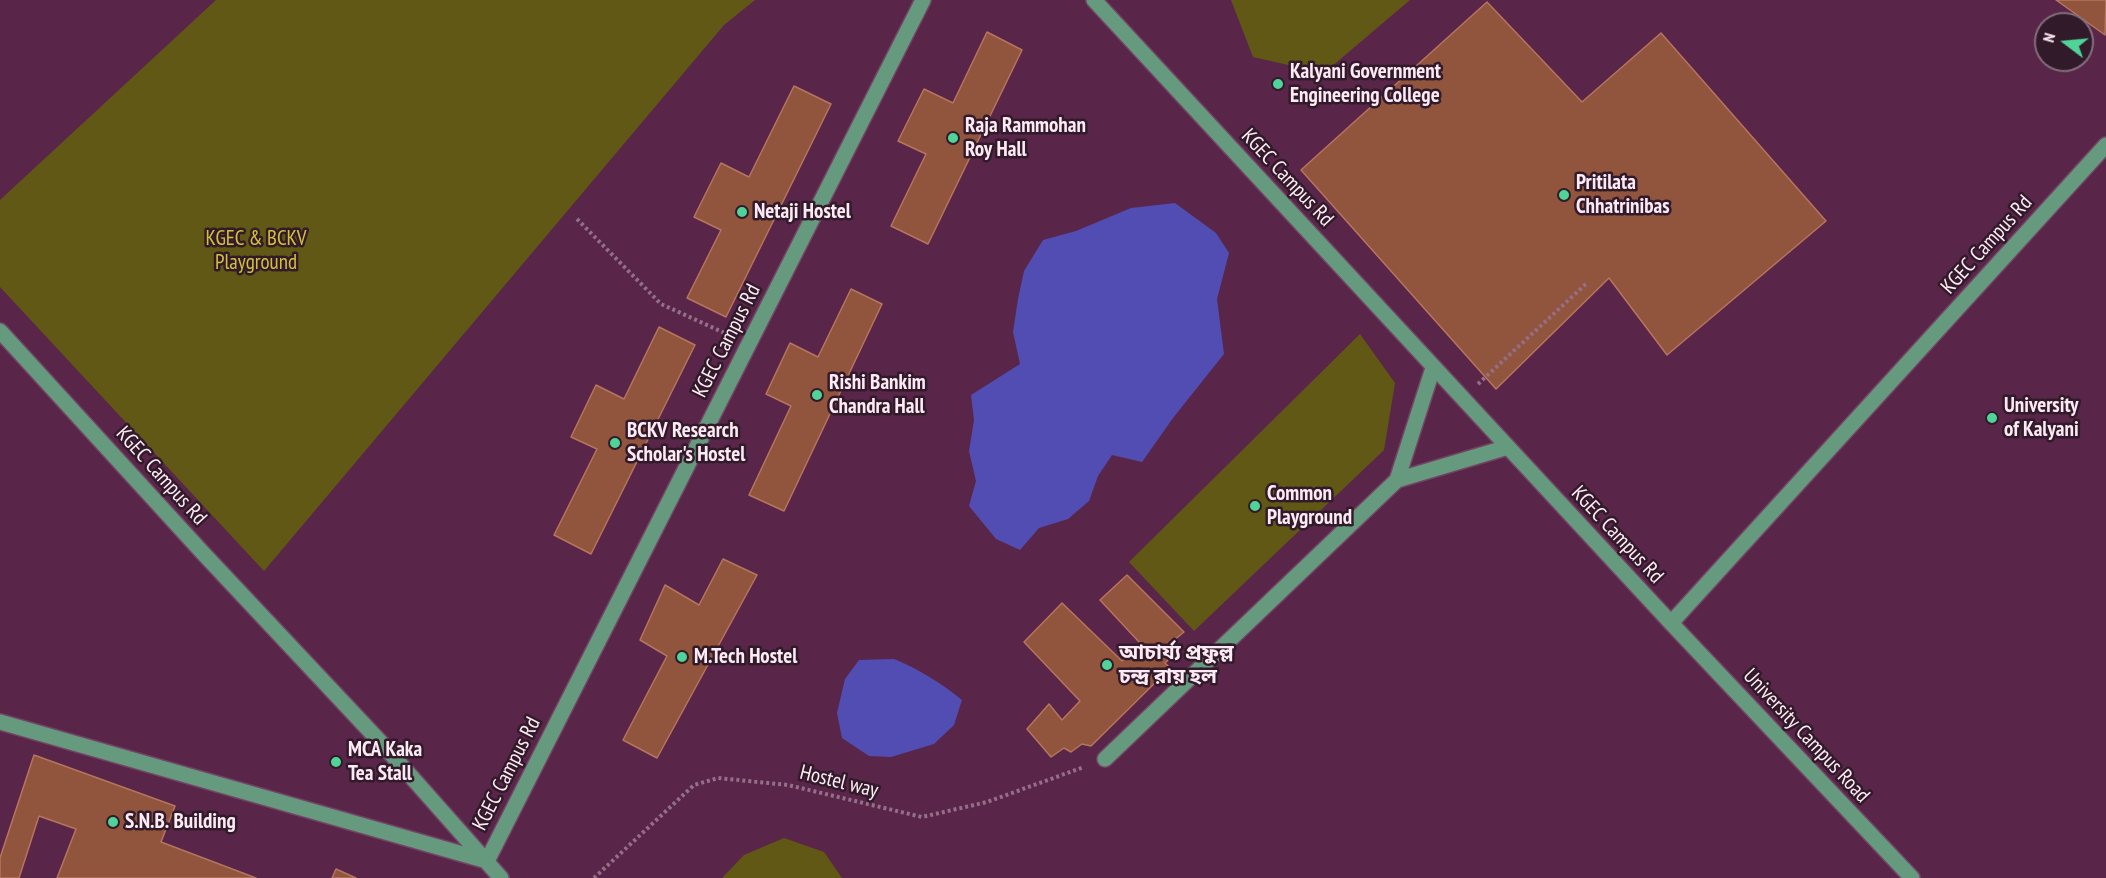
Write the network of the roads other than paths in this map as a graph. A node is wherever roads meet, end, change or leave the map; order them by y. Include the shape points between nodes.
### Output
1 (923, 0) edge
2 (1094, 0) edge
3 (2106, 145) edge
4 (0, 331) edge
5 (1433, 368) junction
6 (1508, 447) junction
7 (1397, 480) junction
8 (1671, 623) junction
9 (0, 722) edge
10 (1105, 759) road end
11 (487, 861) junction
12 (488, 878) edge
13 (501, 878) edge
14 (1912, 878) edge

1 - 11 street, KGEC Campus Rd
2 - 5 street, KGEC Campus Rd
3 - 8 street, KGEC Campus Rd
4 - 11 street, KGEC Campus Rd
5 - 6 street, KGEC Campus Rd
5 - 7 street
6 - 7 street
6 - 8 street, KGEC Campus Rd
7 - 10 street
8 - 14 street, University Campus Road
9 - 11 street, KGEC Campus Rd
11 - 12 street
11 - 13 street, KGEC Campus Rd

